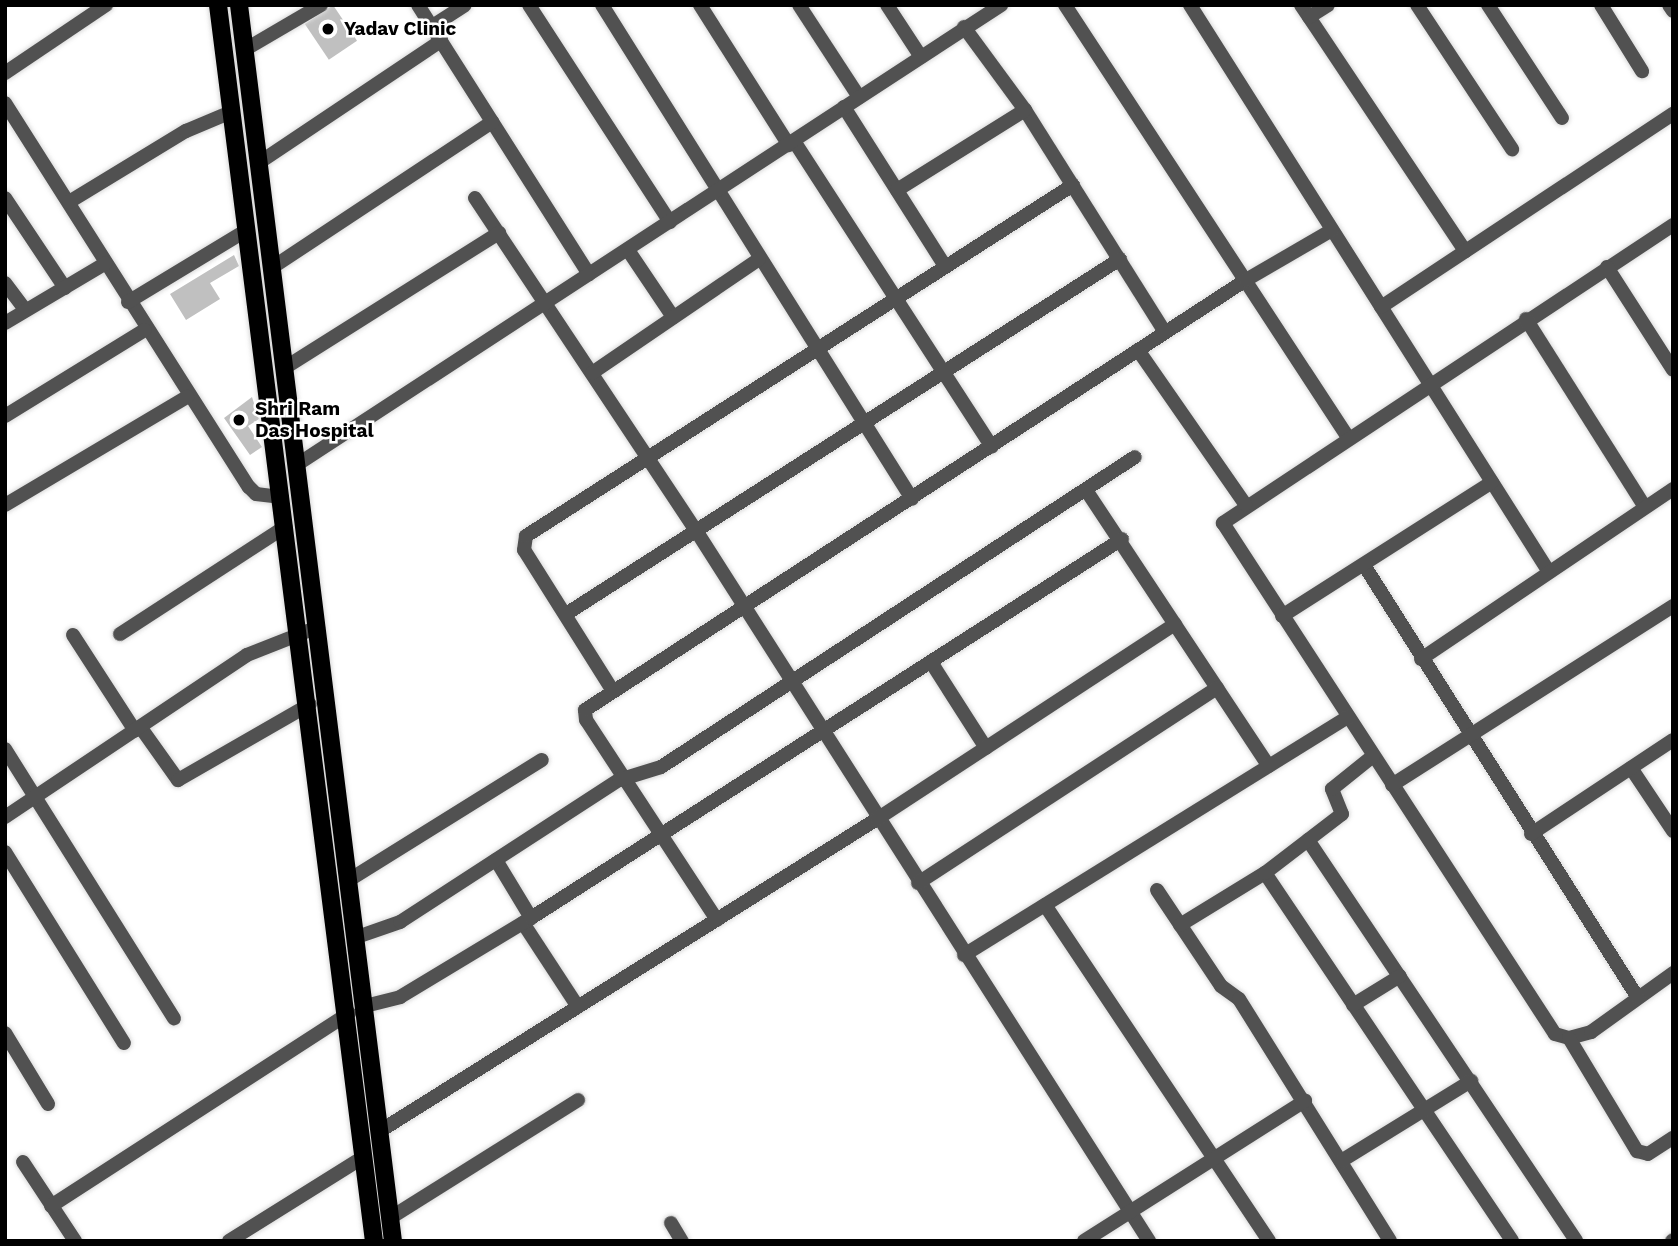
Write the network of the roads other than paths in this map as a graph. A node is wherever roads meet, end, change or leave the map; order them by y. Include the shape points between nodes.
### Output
1 (106, 5) edge
2 (218, 5) edge
3 (239, 5) edge
4 (321, 5) edge
5 (418, 5) edge
6 (465, 5) edge
7 (529, 5) edge
8 (602, 5) edge
9 (700, 5) edge
10 (799, 5) edge
11 (887, 5) edge
12 (1001, 5) edge
13 (1065, 5) edge
14 (1190, 5) edge
15 (1328, 5) edge
16 (1417, 5) edge
17 (1488, 5) edge
18 (1601, 5) edge
19 (1669, 5) edge
20 (1305, 11) edge
21 (1673, 11) edge
22 (431, 26) junction
23 (964, 27) junction
24 (441, 41) junction
25 (246, 49) junction
26 (921, 57) junction
27 (1642, 71) dead end
28 (5, 73) edge
29 (859, 97) junction
30 (5, 103) edge
31 (844, 107) junction
32 (1025, 110) junction
33 (232, 112) junction
34 (1673, 114) edge
35 (1562, 118) dead end
36 (492, 122) junction
37 (791, 143) junction
38 (1512, 149) dead end
39 (260, 162) junction
40 (1073, 185) junction
41 (897, 190) junction
42 (717, 191) junction
43 (5, 198) edge
44 (475, 198) dead end
45 (69, 202) junction
46 (670, 222) junction
47 (1673, 225) edge
48 (247, 229) junction
49 (1332, 230) junction
50 (499, 233) junction
51 (628, 250) junction
52 (1465, 251) junction
53 (759, 259) junction
54 (1120, 259) junction
55 (106, 263) junction
56 (945, 266) junction
57 (272, 267) junction
58 (1607, 267) junction
59 (589, 274) junction
60 (1246, 280) junction
61 (5, 283) edge
62 (65, 288) junction
63 (898, 296) junction
64 (128, 302) junction
65 (545, 303) junction
66 (1381, 307) junction
67 (25, 310) junction
68 (673, 317) junction
69 (1526, 319) junction
70 (5, 323) edge
71 (145, 330) junction
72 (1165, 332) junction
73 (816, 350) junction
74 (1138, 350) junction
75 (286, 367) junction
76 (945, 370) junction
77 (1673, 370) edge
78 (592, 373) junction
79 (1429, 383) junction
80 (187, 397) junction
81 (5, 416) edge
82 (864, 423) junction
83 (1347, 436) junction
84 (992, 447) junction
85 (1135, 457) dead end
86 (648, 459) junction
87 (298, 464) junction
88 (1492, 482) junction
89 (1673, 489) edge
90 (1086, 490) junction
91 (282, 497) junction
92 (912, 499) junction
93 (1245, 504) junction
94 (5, 505) edge
95 (1645, 507) junction
96 (285, 527) junction
97 (696, 532) junction
98 (1122, 539) junction
99 (1364, 565) junction
100 (1549, 572) junction
101 (1673, 606) edge
102 (746, 610) junction
103 (566, 614) junction
104 (1282, 616) junction
105 (1175, 624) junction
106 (309, 629) junction
107 (120, 634) dead end
108 (73, 635) dead end
109 (1421, 659) junction
110 (931, 662) junction
111 (792, 682) junction
112 (611, 688) junction
113 (1217, 688) junction
114 (310, 704) junction
115 (1348, 717) junction
116 (138, 729) junction
117 (824, 732) junction
118 (1468, 737) junction
119 (1673, 740) edge
120 (986, 748) junction
121 (5, 749) edge
122 (1373, 756) junction
123 (542, 760) dead end
124 (1269, 766) junction
125 (1631, 768) junction
126 (622, 779) junction
127 (1392, 785) junction
128 (36, 797) junction
129 (5, 817) edge
130 (877, 819) junction
131 (1673, 831) edge
132 (1531, 834) junction
133 (661, 836) junction
134 (1308, 840) junction
135 (5, 852) edge
136 (496, 860) junction
137 (1265, 873) junction
138 (349, 880) junction
139 (918, 883) junction
140 (1157, 890) dead end
141 (1045, 905) junction
142 (527, 920) junction
143 (717, 920) junction
144 (1180, 925) junction
145 (356, 937) junction
146 (964, 955) junction
147 (1673, 973) edge
148 (1400, 976) junction
149 (1638, 998) junction
150 (1353, 1005) junction
151 (578, 1007) junction
152 (357, 1009) junction
153 (174, 1018) dead end
154 (5, 1033) edge
155 (1569, 1038) junction
156 (124, 1043) dead end
157 (1471, 1081) junction
158 (578, 1100) dead end
159 (1305, 1101) junction
160 (48, 1104) dead end
161 (1425, 1111) junction
162 (380, 1131) junction
163 (1673, 1138) edge
164 (365, 1156) junction
165 (1217, 1159) junction
166 (1341, 1161) junction
167 (23, 1162) dead end
168 (51, 1206) junction
169 (1130, 1213) junction
170 (390, 1218) junction
171 (671, 1223) dead end
172 (75, 1241) edge
173 (229, 1241) edge
174 (374, 1241) edge
175 (393, 1241) edge
176 (682, 1241) edge
177 (1084, 1241) edge
178 (1149, 1241) edge
179 (1269, 1241) edge
180 (1390, 1241) edge
181 (1512, 1241) edge
182 (1576, 1241) edge

1 - 28 street
2 - 33 main road
3 - 25 main road
4 - 25 street
5 - 22 street
6 - 22 street
7 - 46 street
8 - 42 street
9 - 37 street
10 - 29 street
11 - 26 street
12 - 23 street
13 - 60 street
14 - 49 street
15 - 20 street
16 - 38 street
17 - 35 street
18 - 27 street
19 - 21 street
20 - 52 street
22 - 24 street
23 - 26 street
23 - 32 street
24 - 36 street
24 - 39 street
25 - 39 main road
26 - 29 street
29 - 31 street
30 - 45 street
31 - 37 street
31 - 41 street
32 - 40 street
32 - 41 street
33 - 45 street via 186,131
33 - 48 main road
34 - 52 street
36 - 57 street
36 - 59 street
37 - 42 street
37 - 63 street
39 - 57 main road
40 - 54 street
40 - 56 street
41 - 56 street
42 - 46 street
42 - 53 street
43 - 62 street
44 - 50 street
45 - 55 street
46 - 51 street
47 - 58 street
48 - 64 street
48 - 91 main road
49 - 60 street
49 - 66 street
50 - 65 street
50 - 75 street
51 - 59 street
51 - 68 street
52 - 66 street
53 - 68 street
53 - 73 street
54 - 72 street
54 - 76 street
55 - 62 street
55 - 64 street
56 - 63 street
57 - 75 main road
58 - 69 street
58 - 77 street
59 - 65 street
60 - 72 street
60 - 83 street
61 - 67 street
62 - 67 street
63 - 73 street
63 - 76 street
64 - 71 street
65 - 78 street
65 - 87 street
66 - 79 street
67 - 70 street
68 - 78 street
69 - 79 street
69 - 95 street
71 - 80 street
71 - 81 street
72 - 74 street
73 - 82 street
73 - 86 street
74 - 84 street
74 - 93 street
75 - 87 main road
76 - 82 street
76 - 84 street
78 - 86 street
79 - 83 street
79 - 88 street
80 - 91 street via 252,491
80 - 94 street
82 - 92 street
82 - 97 street
83 - 93 street
84 - 92 street
85 - 90 street
86 - 97 street
86 - 103 street via 525,538 524,550
87 - 106 main road
88 - 99 street
88 - 100 street
89 - 95 street
90 - 98 street
90 - 111 street
91 - 96 main road
92 - 102 street
93 - 104 street via 1223,523
95 - 100 street
96 - 106 main road
96 - 107 street
97 - 102 street
97 - 103 street
98 - 105 street
98 - 110 street
99 - 104 street
99 - 109 street
100 - 109 street
101 - 118 street
102 - 111 street
102 - 112 street
103 - 112 street
104 - 115 street
105 - 113 street
105 - 120 street
106 - 114 main road
106 - 116 street via 240,659
106 - 138 main road
108 - 116 street
109 - 118 street
110 - 117 street
110 - 120 street
111 - 117 street
111 - 126 street via 661,767
112 - 126 street via 584,715
113 - 124 street
113 - 139 street
114 - 116 street via 178,780
114 - 152 main road
115 - 122 street
115 - 124 street
116 - 128 street
117 - 130 street
117 - 133 street
118 - 127 street
118 - 132 street
119 - 125 street
120 - 130 street
121 - 128 street
122 - 127 street
122 - 134 street via 1333,787 1343,812
123 - 138 street
124 - 141 street
125 - 131 street
125 - 132 street
126 - 133 street
126 - 136 street
127 - 155 street via 1552,1031
128 - 129 street
128 - 153 street
130 - 139 street
130 - 143 street
132 - 149 street
133 - 142 street
133 - 143 street
134 - 137 street
134 - 148 street
135 - 156 street
136 - 142 street
136 - 145 street via 400,922
137 - 144 street
137 - 150 street
138 - 145 main road
139 - 146 street
140 - 144 street
141 - 146 street
141 - 165 street
142 - 151 street
142 - 152 street via 400,997
143 - 151 street
144 - 159 street via 1221,986 1239,999
145 - 152 main road
146 - 169 street
147 - 149 street
148 - 150 street
148 - 157 street
149 - 155 street via 1591,1032
150 - 161 street
151 - 162 street
152 - 162 main road
152 - 164 main road
152 - 168 street
154 - 160 street
155 - 163 street via 1637,1151 1648,1154
157 - 161 street
157 - 182 street
158 - 170 street
159 - 165 street
159 - 166 street
161 - 166 street
161 - 181 street
162 - 170 main road
164 - 173 street
164 - 174 main road
165 - 169 street
165 - 179 street
166 - 180 street
167 - 168 street
168 - 172 street
169 - 177 street
169 - 178 street
170 - 175 main road
171 - 176 street

